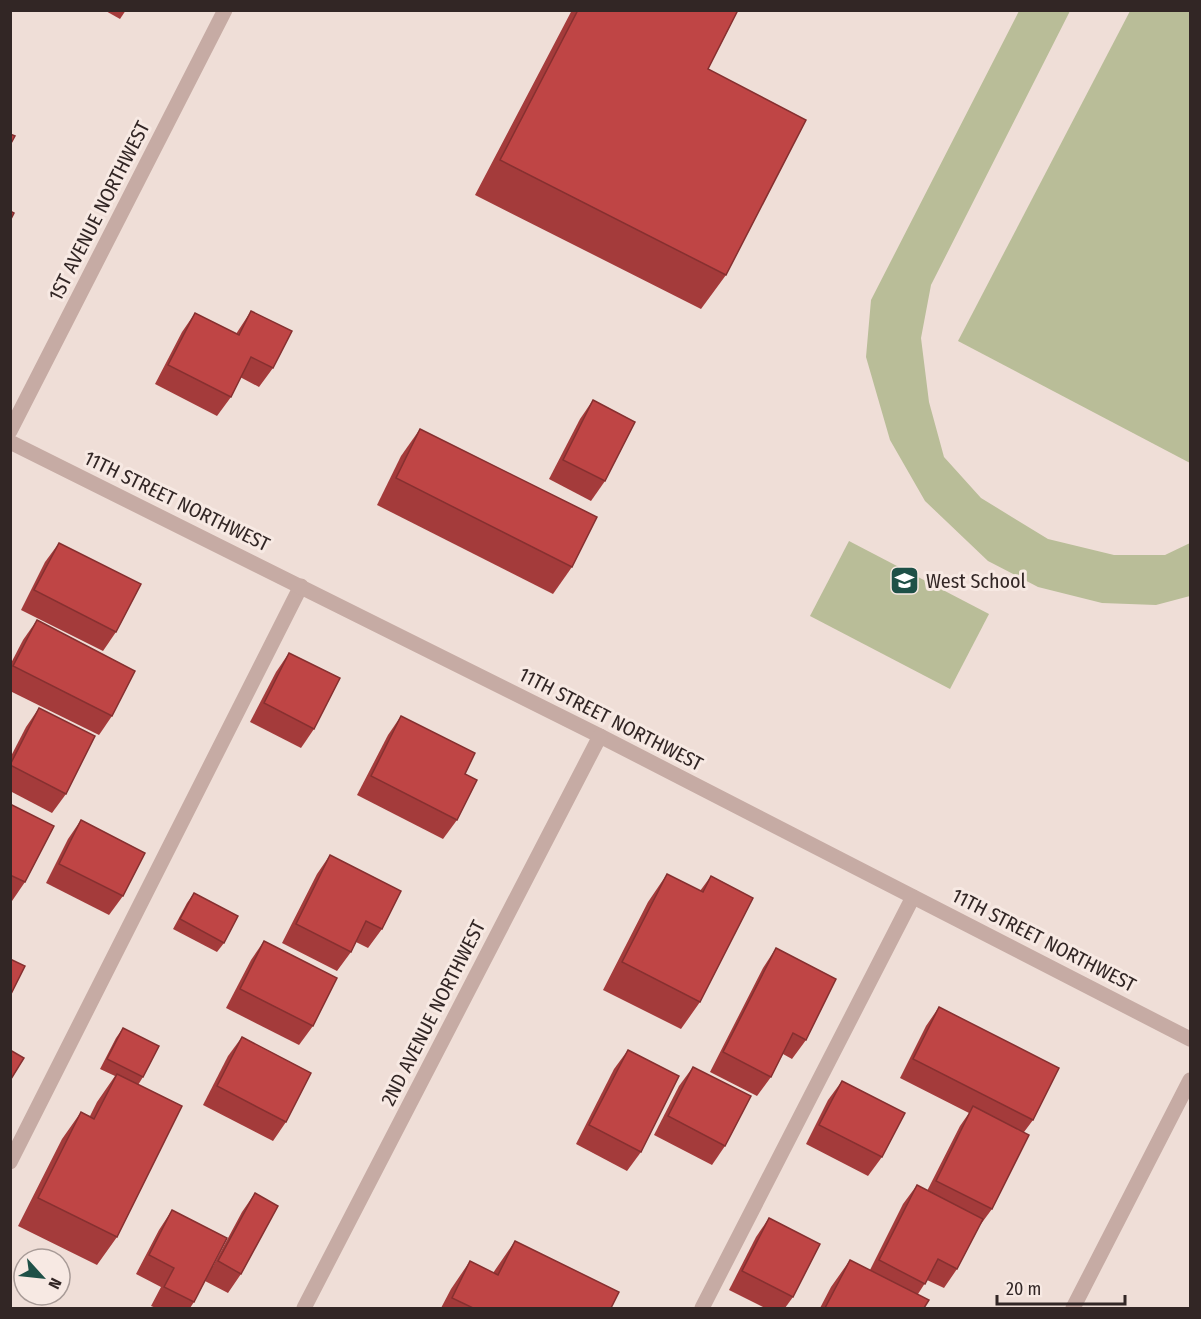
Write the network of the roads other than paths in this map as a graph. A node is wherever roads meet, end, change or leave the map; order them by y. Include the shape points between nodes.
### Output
1 (225, 10) edge
2 (10, 431) edge
3 (10, 442) edge
4 (301, 586) junction
5 (600, 736) junction
6 (914, 897) junction
7 (1191, 1039) edge
8 (1191, 1080) edge
9 (10, 1162) edge
10 (304, 1308) edge
11 (702, 1308) edge
12 (1073, 1308) edge

1 - 2 street, 1ST AVENUE NORTHWEST
3 - 4 street, 11TH STREET NORTHWEST
4 - 5 street, 11TH STREET NORTHWEST
4 - 9 street
5 - 6 street, 11TH STREET NORTHWEST
5 - 10 street, 2ND AVENUE NORTHWEST
6 - 7 street, 11TH STREET NORTHWEST
6 - 11 street
8 - 12 street

